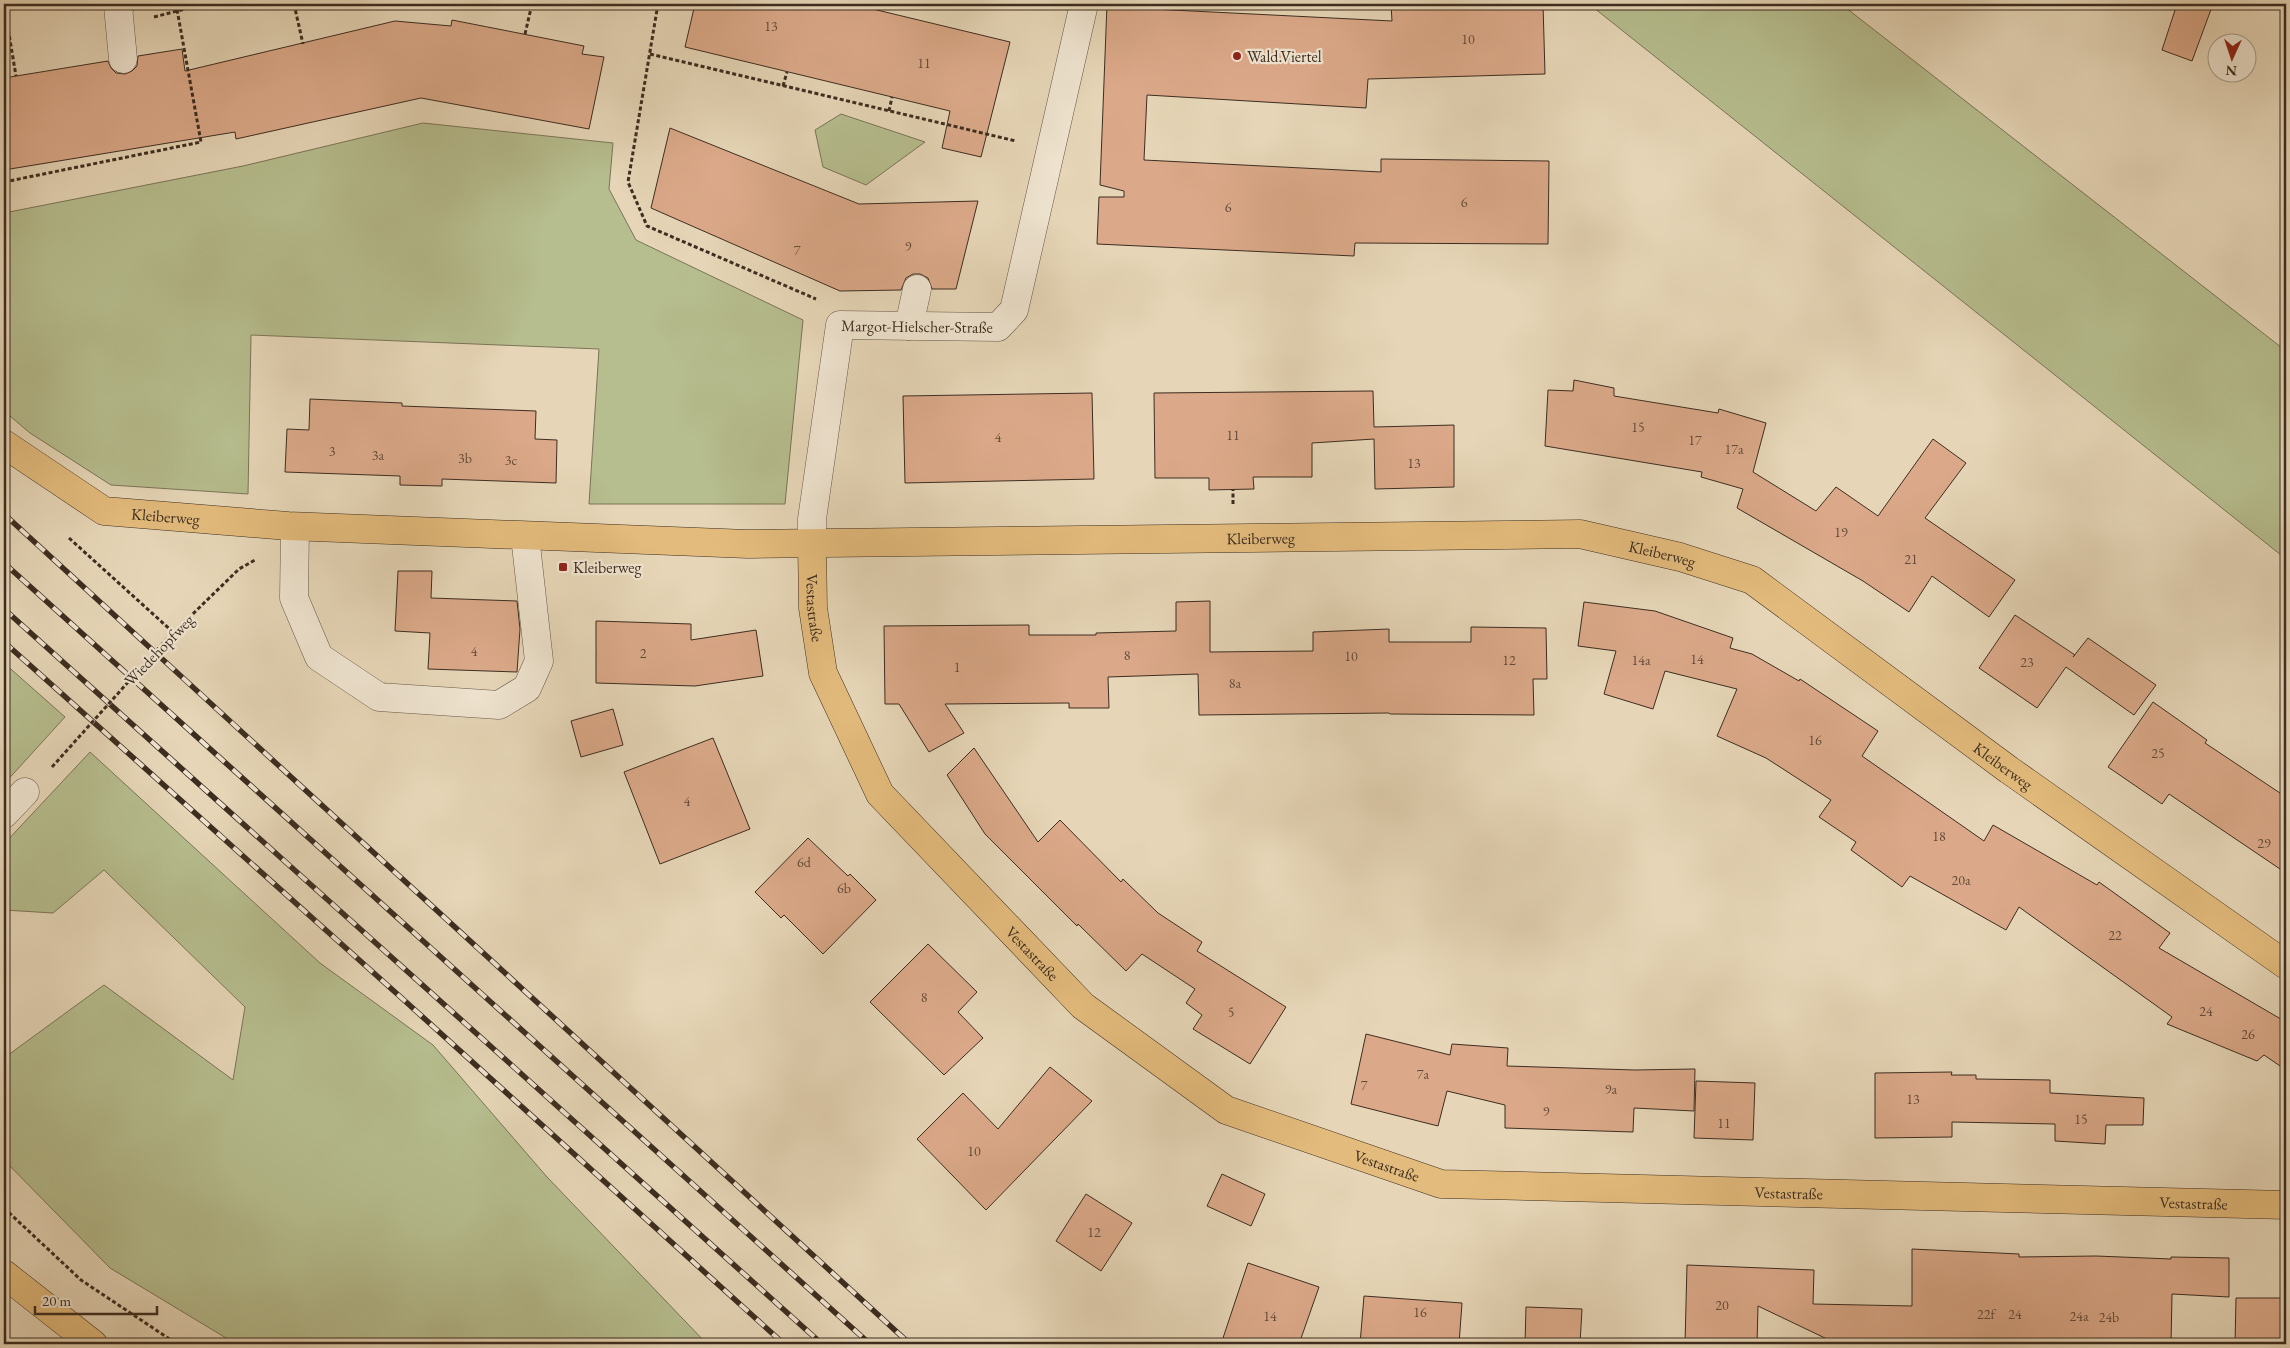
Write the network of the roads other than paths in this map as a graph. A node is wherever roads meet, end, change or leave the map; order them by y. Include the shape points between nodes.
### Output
1 (121, 4) edge
2 (1084, 4) edge
3 (123, 59) dead end
4 (917, 289) dead end
5 (909, 326) junction
6 (4, 444) edge
7 (295, 527) junction
8 (525, 536) junction
9 (812, 544) junction
10 (25, 792) dead end
11 (4, 814) edge
12 (2286, 965) edge
13 (2286, 1205) edge
14 (4, 1274) edge
15 (93, 1344) edge

1 - 3 street via 118,6
2 - 5 street, Margot-Hielscher-Straße via 1014,310 998,327
4 - 5 street
5 - 9 street, Margot-Hielscher-Straße via 840,325 812,519
6 - 7 main road, Kleiberweg via 104,511
7 - 8 main road, Kleiberweg
7 - 8 street via 294,598 319,657 379,697 499,705 527,688 539,660
8 - 9 main road, Kleiberweg
9 - 12 main road, Kleiberweg via 1580,534 1680,557 1752,580 2009,770
9 - 13 main road, Vestastraße via 813,608 823,673 880,794 1083,1006 1226,1110 1441,1184
10 - 11 street
14 - 15 main road

